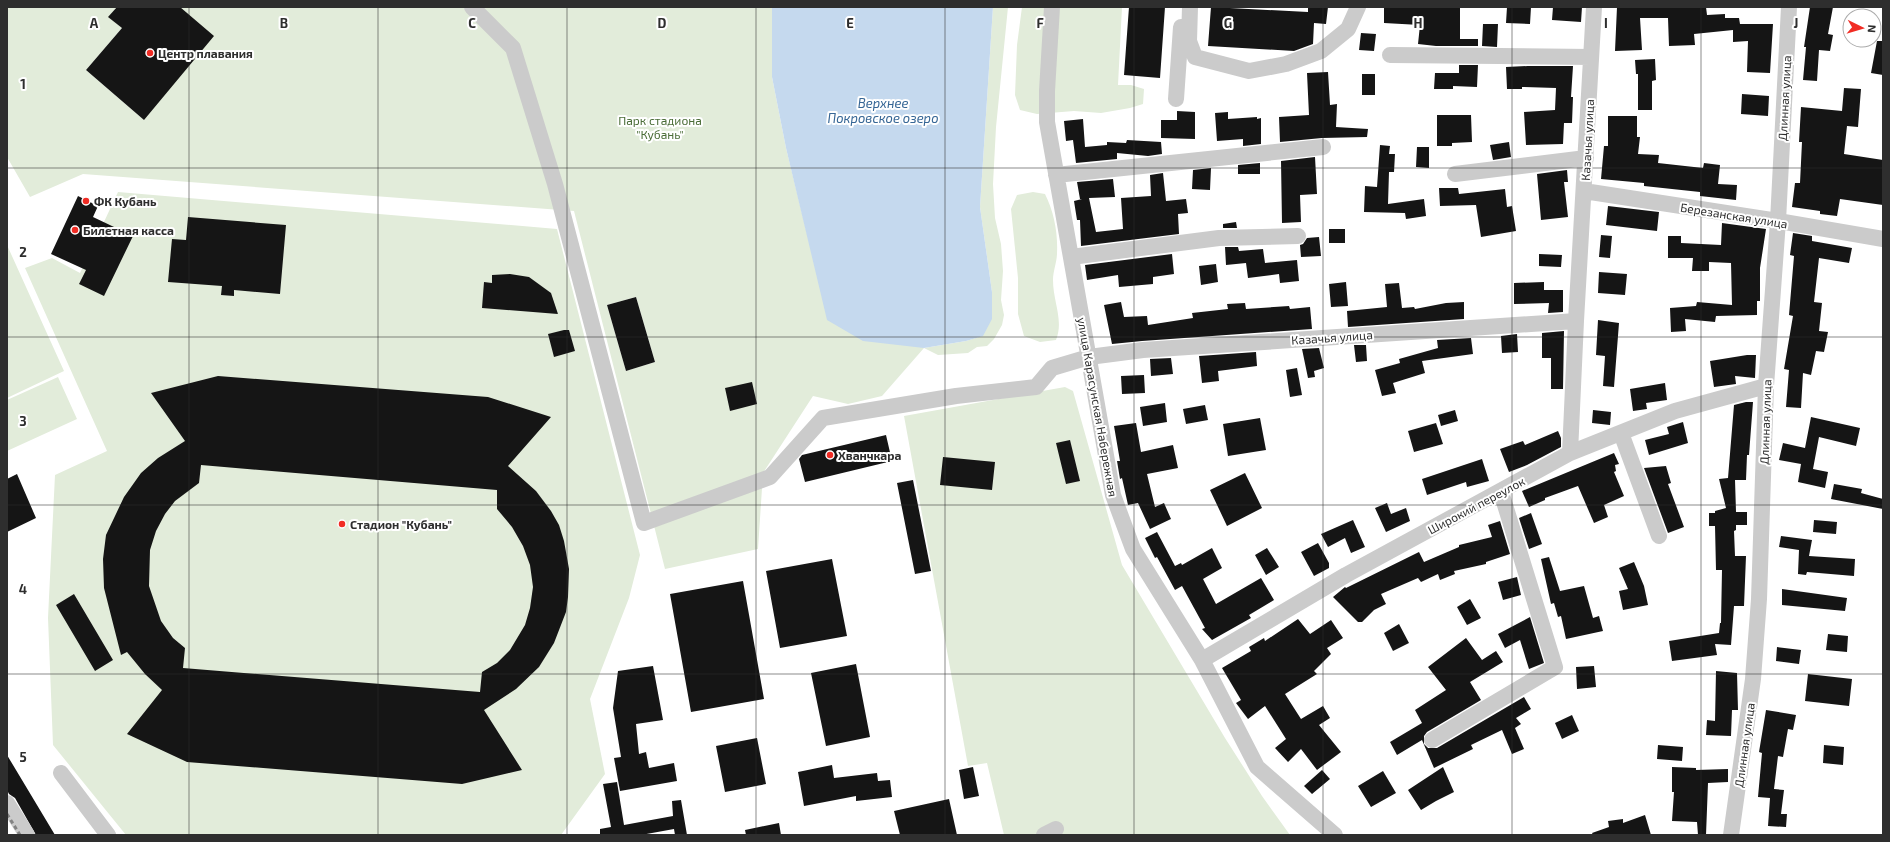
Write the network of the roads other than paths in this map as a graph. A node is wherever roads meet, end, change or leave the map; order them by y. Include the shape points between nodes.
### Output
1 (472, 7) edge
2 (1052, 7) edge
3 (1182, 7) edge
4 (1190, 7) edge
5 (1358, 7) edge
6 (1594, 7) edge
7 (1789, 7) edge
8 (1390, 55) dead end
9 (1591, 57) junction
10 (1176, 99) dead end
11 (1323, 147) dead end
12 (1586, 158) junction
13 (1455, 174) dead end
14 (1056, 175) junction
15 (1584, 192) junction
16 (1778, 221) junction
17 (1298, 236) dead end
18 (1883, 239) edge
19 (1072, 257) junction
20 (1576, 321) junction
21 (1089, 357) junction
22 (1766, 386) junction
23 (1621, 433) junction
24 (1570, 454) junction
25 (1500, 492) junction
26 (1659, 536) dead end
27 (1202, 660) junction
28 (1432, 740) dead end
29 (61, 773) dead end
30 (7, 803) edge
31 (27, 835) edge
32 (108, 835) edge
33 (1335, 835) edge
34 (1731, 835) edge

1 - 21 street, Казачья улица via 513,48 555,184 644,523 770,477 823,418 956,396 1036,387 1052,368
2 - 14 street, улица Карасунская Набережная via 1047,122
3 - 10 street
4 - 5 street via 1189,41 1195,57 1248,71 1286,64 1321,51 1348,29
6 - 9 street, Казачья улица
7 - 16 street, Длинная улица
8 - 9 street
9 - 12 street, Казачья улица
11 - 14 street
12 - 13 street
12 - 15 street, Казачья улица
14 - 19 street, улица Карасунская Набережная
15 - 16 street, Березанская улица
15 - 20 street, Казачья улица
16 - 18 street, Березанская улица
16 - 22 street, Длинная улица
17 - 19 street via 1219,238
19 - 21 street, улица Карасунская Набережная
20 - 21 street, Казачья улица via 1151,350
20 - 24 street, Казачья улица
21 - 27 street, улица Карасунская Набережная via 1113,495 1133,549
22 - 23 street, Широкий переулок via 1675,410
22 - 34 street, Длинная улица via 1758,607 1752,679
23 - 24 street, Широкий переулок
23 - 26 street
24 - 25 street, Широкий переулок
25 - 27 street, Широкий переулок via 1346,575
25 - 28 street via 1555,667
27 - 33 street, улица Карасунская Набережная via 1257,767
29 - 32 street
30 - 31 street

